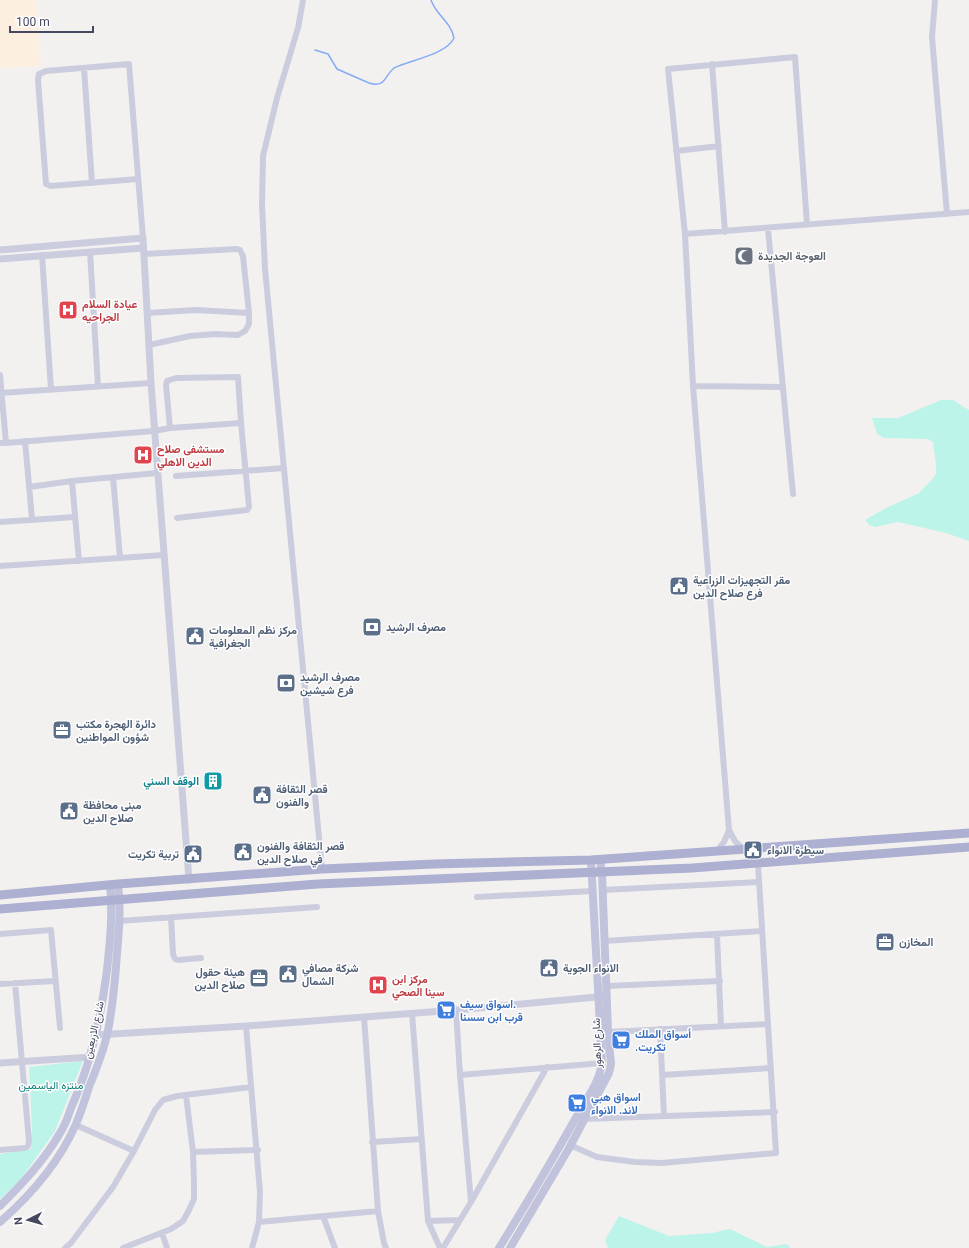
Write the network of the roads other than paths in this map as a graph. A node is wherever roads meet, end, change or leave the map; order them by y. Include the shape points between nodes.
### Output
1 (303, 0) edge
2 (935, 0) edge
3 (712, 64) junction
4 (84, 68) junction
5 (719, 146) junction
6 (676, 151) junction
7 (138, 179) junction
8 (92, 183) junction
9 (969, 212) edge
10 (947, 214) junction
11 (808, 224) junction
12 (768, 229) junction
13 (725, 232) junction
14 (685, 234) junction
15 (142, 238) junction
16 (0, 250) edge
17 (143, 251) junction
18 (90, 252) junction
19 (42, 255) junction
20 (0, 259) edge
21 (147, 313) junction
22 (249, 313) junction
23 (148, 345) junction
24 (0, 375) edge
25 (150, 382) junction
26 (98, 386) junction
27 (693, 386) junction
28 (783, 387) junction
29 (51, 389) junction
30 (1, 393) edge
31 (241, 423) junction
32 (170, 428) junction
33 (154, 431) junction
34 (25, 441) junction
35 (3, 443) edge
36 (284, 468) junction
37 (246, 470) junction
38 (158, 473) junction
39 (176, 476) dead end
40 (113, 477) junction
41 (72, 481) junction
42 (29, 487) junction
43 (793, 494) dead end
44 (75, 517) junction
45 (177, 518) dead end
46 (32, 519) junction
47 (0, 522) edge
48 (164, 556) junction
49 (120, 558) junction
50 (79, 561) junction
51 (0, 566) edge
52 (729, 830) junction
53 (969, 833) edge
54 (822, 844) junction
55 (969, 848) edge
56 (743, 849) junction
57 (717, 851) junction
58 (825, 858) junction
59 (600, 859) junction
60 (591, 860) junction
61 (758, 864) junction
62 (322, 869) junction
63 (592, 873) junction
64 (602, 873) junction
65 (189, 880) junction
66 (759, 882) junction
67 (114, 885) junction
68 (603, 890) junction
69 (593, 891) junction
70 (0, 895) edge
71 (477, 897) dead end
72 (116, 900) junction
73 (317, 906) dead end
74 (0, 909) edge
75 (171, 917) junction
76 (119, 921) junction
77 (762, 931) junction
78 (0, 934) edge
79 (717, 935) junction
80 (604, 941) junction
81 (200, 958) dead end
82 (720, 980) junction
83 (55, 981) junction
84 (15, 983) junction
85 (0, 984) edge
86 (607, 986) junction
87 (602, 997) junction
88 (456, 1010) junction
89 (412, 1013) junction
90 (364, 1017) junction
91 (768, 1024) junction
92 (246, 1026) junction
93 (721, 1026) junction
94 (60, 1028) dead end
95 (660, 1029) junction
96 (608, 1032) junction
97 (96, 1034) junction
98 (107, 1034) junction
99 (90, 1057) junction
100 (22, 1062) junction
101 (0, 1063) edge
102 (602, 1063) junction
103 (547, 1067) junction
104 (771, 1068) junction
105 (460, 1075) junction
106 (662, 1075) junction
107 (252, 1086) junction
108 (186, 1095) junction
109 (775, 1112) junction
110 (664, 1116) junction
111 (585, 1119) junction
112 (76, 1125) junction
113 (422, 1139) junction
114 (372, 1142) junction
115 (570, 1145) junction
116 (0, 1150) edge
117 (258, 1150) junction
118 (134, 1151) junction
119 (193, 1152) junction
120 (471, 1202) junction
121 (0, 1206) edge
122 (378, 1211) junction
123 (323, 1216) junction
124 (460, 1220) junction
125 (428, 1221) junction
126 (0, 1222) edge
127 (259, 1222) junction
128 (162, 1233) junction
129 (71, 1246) edge
130 (65, 1248) edge
131 (123, 1248) edge
132 (168, 1248) edge
133 (252, 1248) edge
134 (335, 1248) edge
135 (386, 1248) edge
136 (441, 1248) edge
137 (499, 1248) edge
138 (510, 1248) edge

1 - 36 street via 298,28 263,156 265,269
2 - 10 street via 932,37
3 - 5 street
3 - 6 street via 668,69
3 - 11 street via 795,58
4 - 7 street via 129,64
4 - 8 street
4 - 8 street via 46,71 39,74 44,173 46,184 51,186
5 - 6 street
5 - 13 street
6 - 14 street
7 - 8 street
7 - 15 street
9 - 10 street
10 - 11 street
11 - 12 street
12 - 13 street
12 - 28 street
13 - 14 street
14 - 27 street
15 - 16 street
15 - 17 street
17 - 18 street
17 - 21 street
17 - 22 street via 240,250 243,256
18 - 19 street
18 - 26 street
19 - 20 street
19 - 29 street
21 - 22 street via 196,310
21 - 23 street
22 - 23 street via 249,324 245,331 238,334 190,336
23 - 25 street
24 - 30 street
25 - 26 street
25 - 33 street
26 - 29 street
27 - 28 street
27 - 52 street
28 - 43 street
29 - 30 street
30 - 35 street
31 - 32 street
31 - 32 street via 238,378 176,378 167,381 166,385
31 - 37 street
32 - 33 street
33 - 34 street
33 - 38 street
34 - 35 street
34 - 42 street
36 - 37 street
36 - 62 street
37 - 39 street
37 - 45 street via 247,510
38 - 40 street
38 - 48 street
40 - 41 street
40 - 49 street
41 - 42 street
41 - 44 street
42 - 46 street
44 - 46 street
44 - 50 street
46 - 47 street
48 - 49 street
48 - 65 street
49 - 50 street
50 - 51 street
52 - 56 street
52 - 57 street
53 - 54 main road
54 - 56 main road
54 - 58 main road
55 - 58 main road
56 - 57 main road
57 - 59 main road
58 - 61 main road
59 - 60 main road
59 - 64 main road, شارع الزهور
60 - 62 main road
60 - 63 main road, شارع الزهور
61 - 64 main road
61 - 66 street
62 - 65 main road
63 - 64 main road
63 - 69 main road, شارع الزهور
63 - 72 main road via 318,884
64 - 68 main road, شارع الزهور
65 - 67 main road
66 - 68 street
66 - 77 street
67 - 70 main road
67 - 72 main road, شارع الاربعين
68 - 80 main road, شارع الزهور
69 - 71 street
69 - 87 main road, شارع الزهور
72 - 74 main road
72 - 76 main road, شارع الاربعين
72 - 97 main road via 103,1004
73 - 75 street
75 - 76 street
75 - 81 street via 175,959
76 - 98 main road, شارع الاربعين via 115,983
77 - 79 street
77 - 91 street
78 - 83 street via 51,930
79 - 80 street
79 - 82 street
80 - 86 main road, شارع الزهور
82 - 86 street
82 - 93 street
83 - 84 street
83 - 94 street
84 - 85 street
84 - 100 street
86 - 87 main road, شارع الزهور
87 - 88 street
87 - 96 main road, شارع الزهور
87 - 102 main road, شارع الزهور
88 - 89 street
88 - 105 street
89 - 90 street
89 - 113 street
90 - 92 street
90 - 114 street
91 - 93 street
91 - 104 street
92 - 98 street
92 - 107 street
93 - 95 street
95 - 96 street
95 - 106 street
96 - 111 main road, شارع الزهور via 611,1064 609,1073
97 - 98 street
97 - 99 main road
98 - 112 main road, شارع الاربعين
99 - 100 street
99 - 121 main road via 82,1084 60,1133 29,1177
100 - 101 street
100 - 116 street via 28,1146
102 - 103 street
102 - 137 main road, شارع الزهور via 597,1079 534,1193
103 - 105 street
103 - 120 street
104 - 106 street
104 - 109 street
105 - 120 street
106 - 110 street
107 - 108 street
107 - 117 street
108 - 118 street via 163,1100
108 - 119 street
109 - 110 street
109 - 115 street via 776,1153 662,1163 635,1162 597,1156
110 - 111 street
111 - 115 main road, شارع الزهور
112 - 118 street
112 - 126 main road, شارع الاربعين via 42,1179
113 - 114 street
113 - 125 street
114 - 122 street
115 - 138 main road, شارع الزهور
117 - 119 street
117 - 127 street
118 - 129 street via 114,1187
119 - 128 street via 192,1204 183,1221
120 - 124 street
122 - 123 street
122 - 135 street
123 - 127 street
123 - 134 street
124 - 125 street
124 - 136 street
125 - 136 street
127 - 133 street
128 - 131 street
128 - 132 street
129 - 130 street

